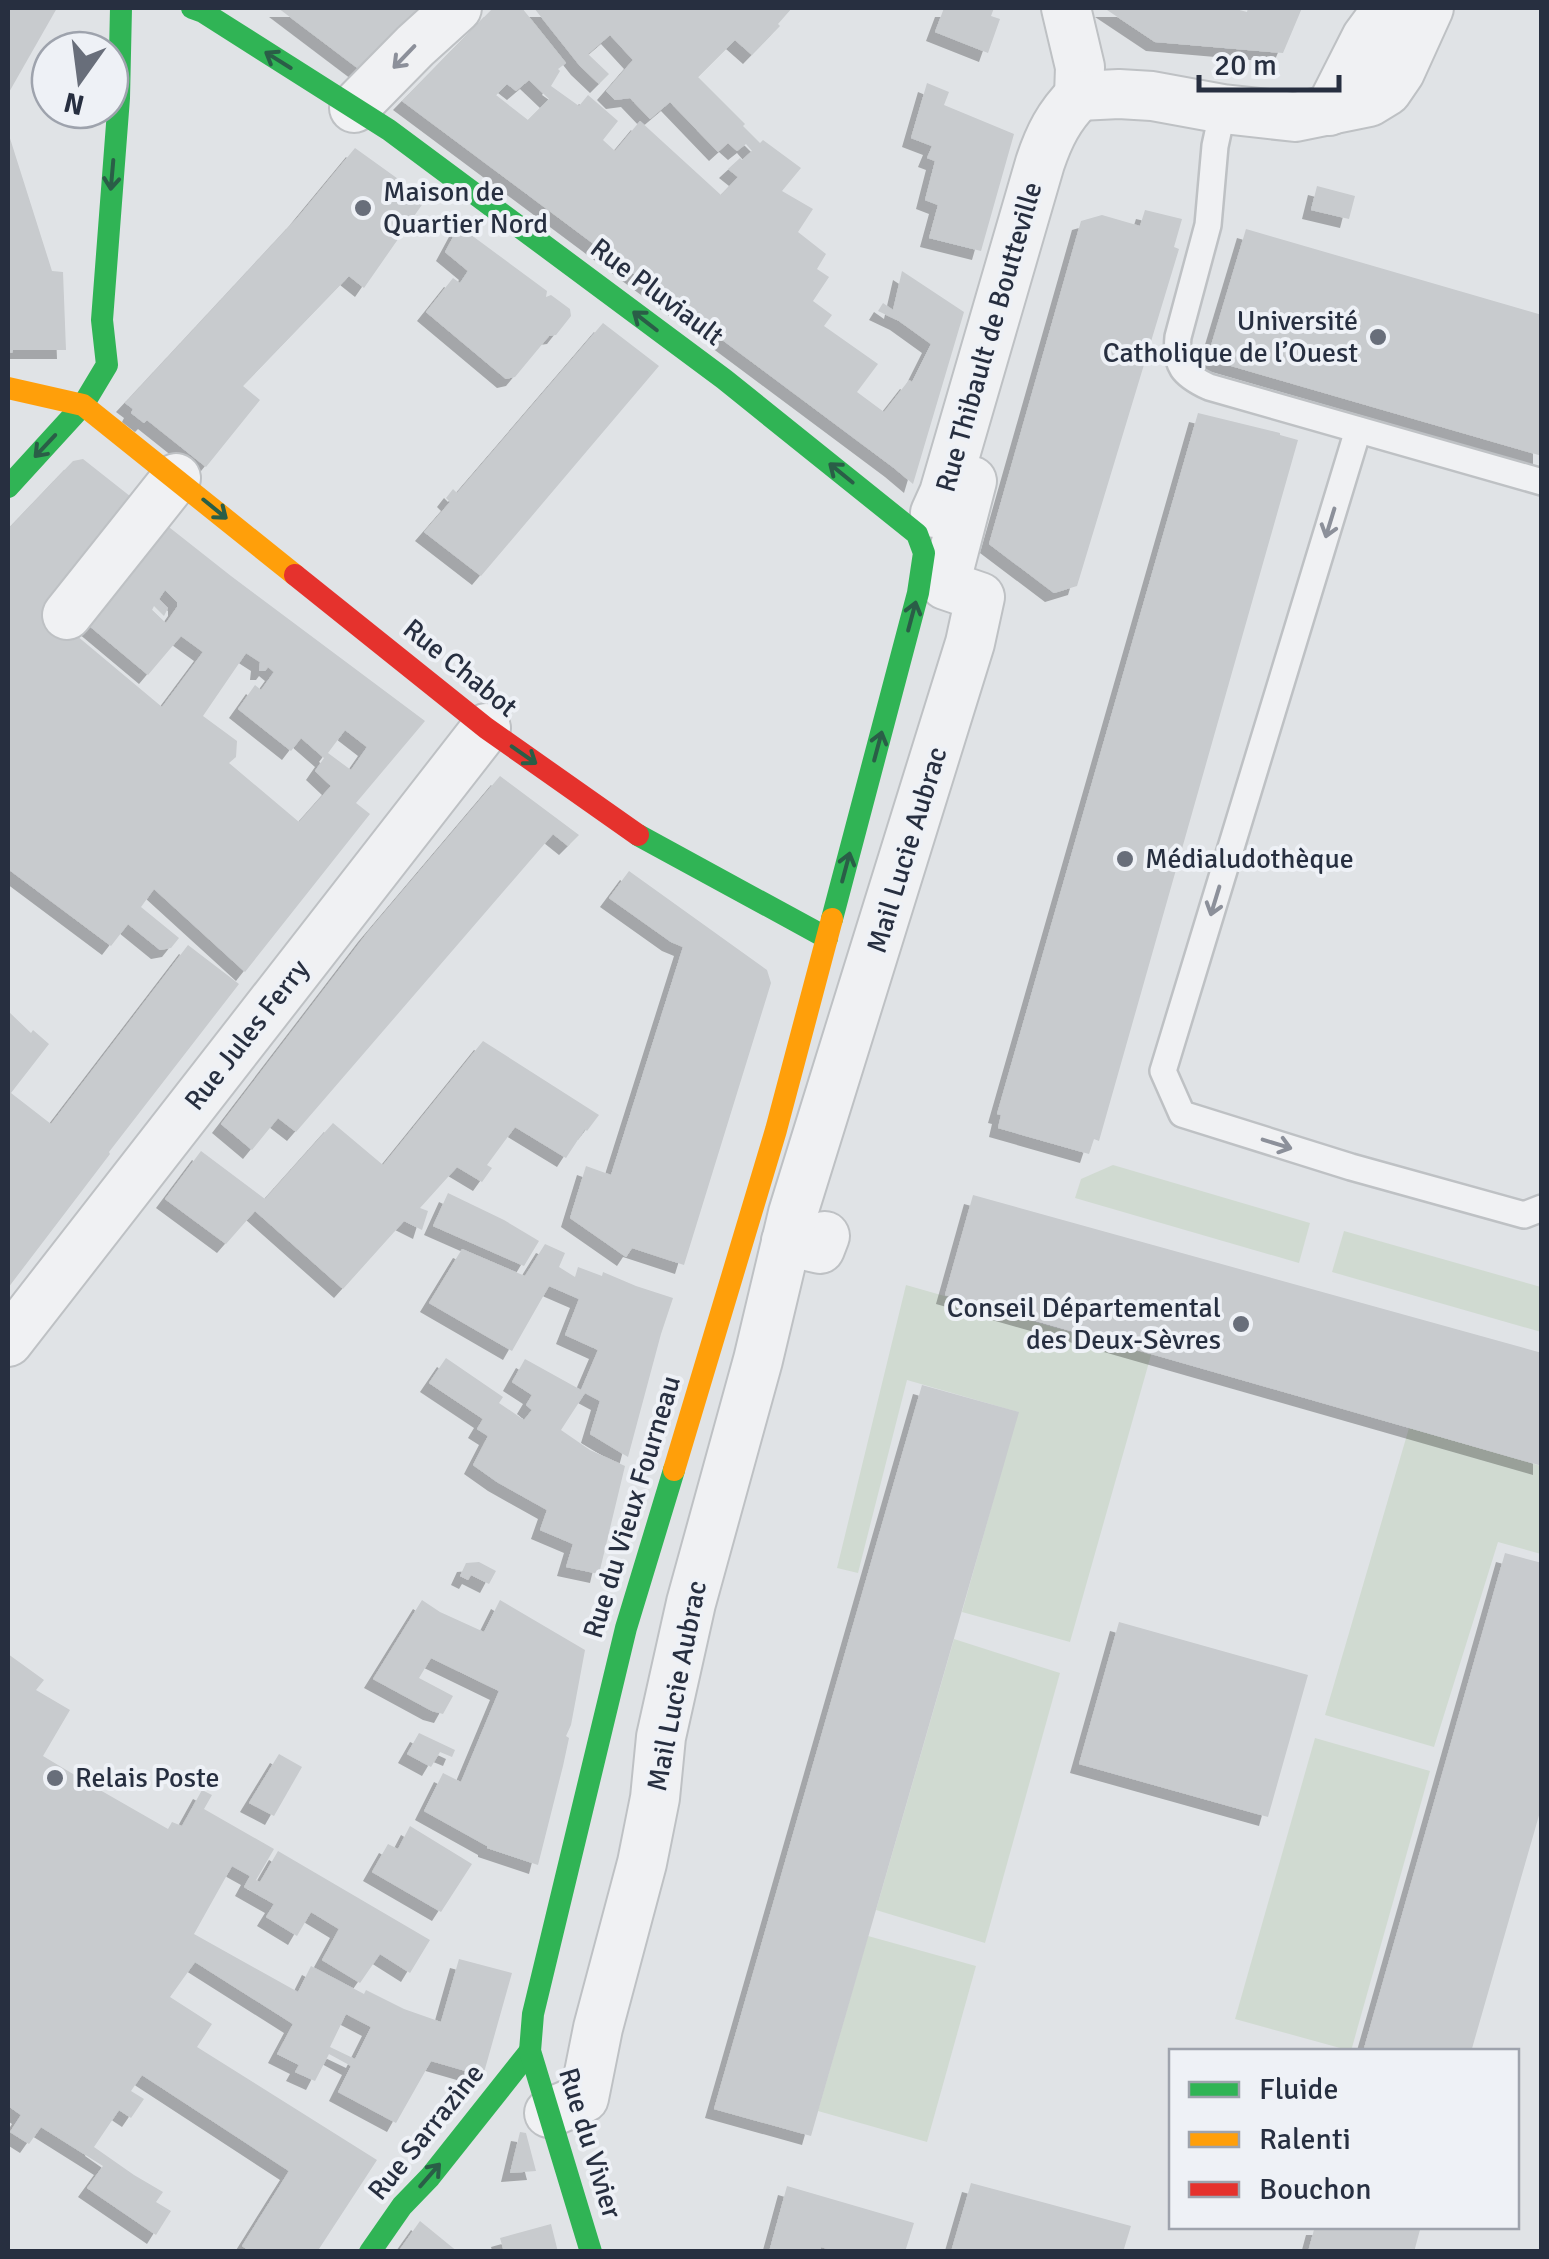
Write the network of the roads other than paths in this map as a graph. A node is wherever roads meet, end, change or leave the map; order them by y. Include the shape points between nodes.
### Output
1 (121, 8) edge
2 (457, 8) edge
3 (1066, 8) edge
4 (1388, 8) edge
5 (1430, 8) edge
6 (198, 9) edge
7 (1079, 96) junction
8 (354, 108) junction
9 (1223, 109) junction
10 (1329, 111) junction
11 (8, 388) edge
12 (83, 405) junction
13 (1358, 430) junction
14 (176, 478) junction
15 (972, 481) dead end
16 (1542, 482) edge
17 (8, 487) edge
18 (917, 534) junction
19 (67, 615) dead end
20 (486, 728) junction
21 (827, 938) junction
22 (1542, 1208) edge
23 (8, 1342) edge
24 (530, 2051) junction
25 (550, 2113) junction
26 (370, 2252) edge
27 (591, 2252) edge

1 -> 12 main road via 102,320 107,365
2 -> 8 street
3 - 7 street via 1080,67
4 - 10 street
5 - 10 street via 1387,90 1369,102
8 -> 6 main road, Rue Pluviault
7 - 9 street via 1152,96
7 - 18 street, Rue Thibault de Boutteville via 1050,135 944,493
18 -> 8 main road, Rue Pluviault via 724,379
9 - 10 street via 1295,116
9 - 13 lane via 1208,226 1176,354 1192,379 1209,387
11 - 12 main road
12 - 14 main road, Rue Chabot
12 -> 17 main road
13 - 16 lane
13 -> 22 lane via 1163,1071 1182,1114 1524,1214
14 - 19 street
14 -> 20 main road, Rue Chabot
15 - 25 street, Mail Lucie Aubrac via 945,586 980,596 970,643 805,1238 758,1360 715,1510 662,1737 642,1862 584,2098
21 -> 18 main road via 918,593 924,553
20 -> 21 main road, Rue Chabot via 646,841
20 - 23 street, Rue Jules Ferry
21 - 24 main road, Rue du Vieux Fourneau via 626,1628 537,1996
24 - 25 main road, Rue du Vivier
26 -> 24 main road, Rue Sarrazine
25 - 27 main road, Rue du Vivier

